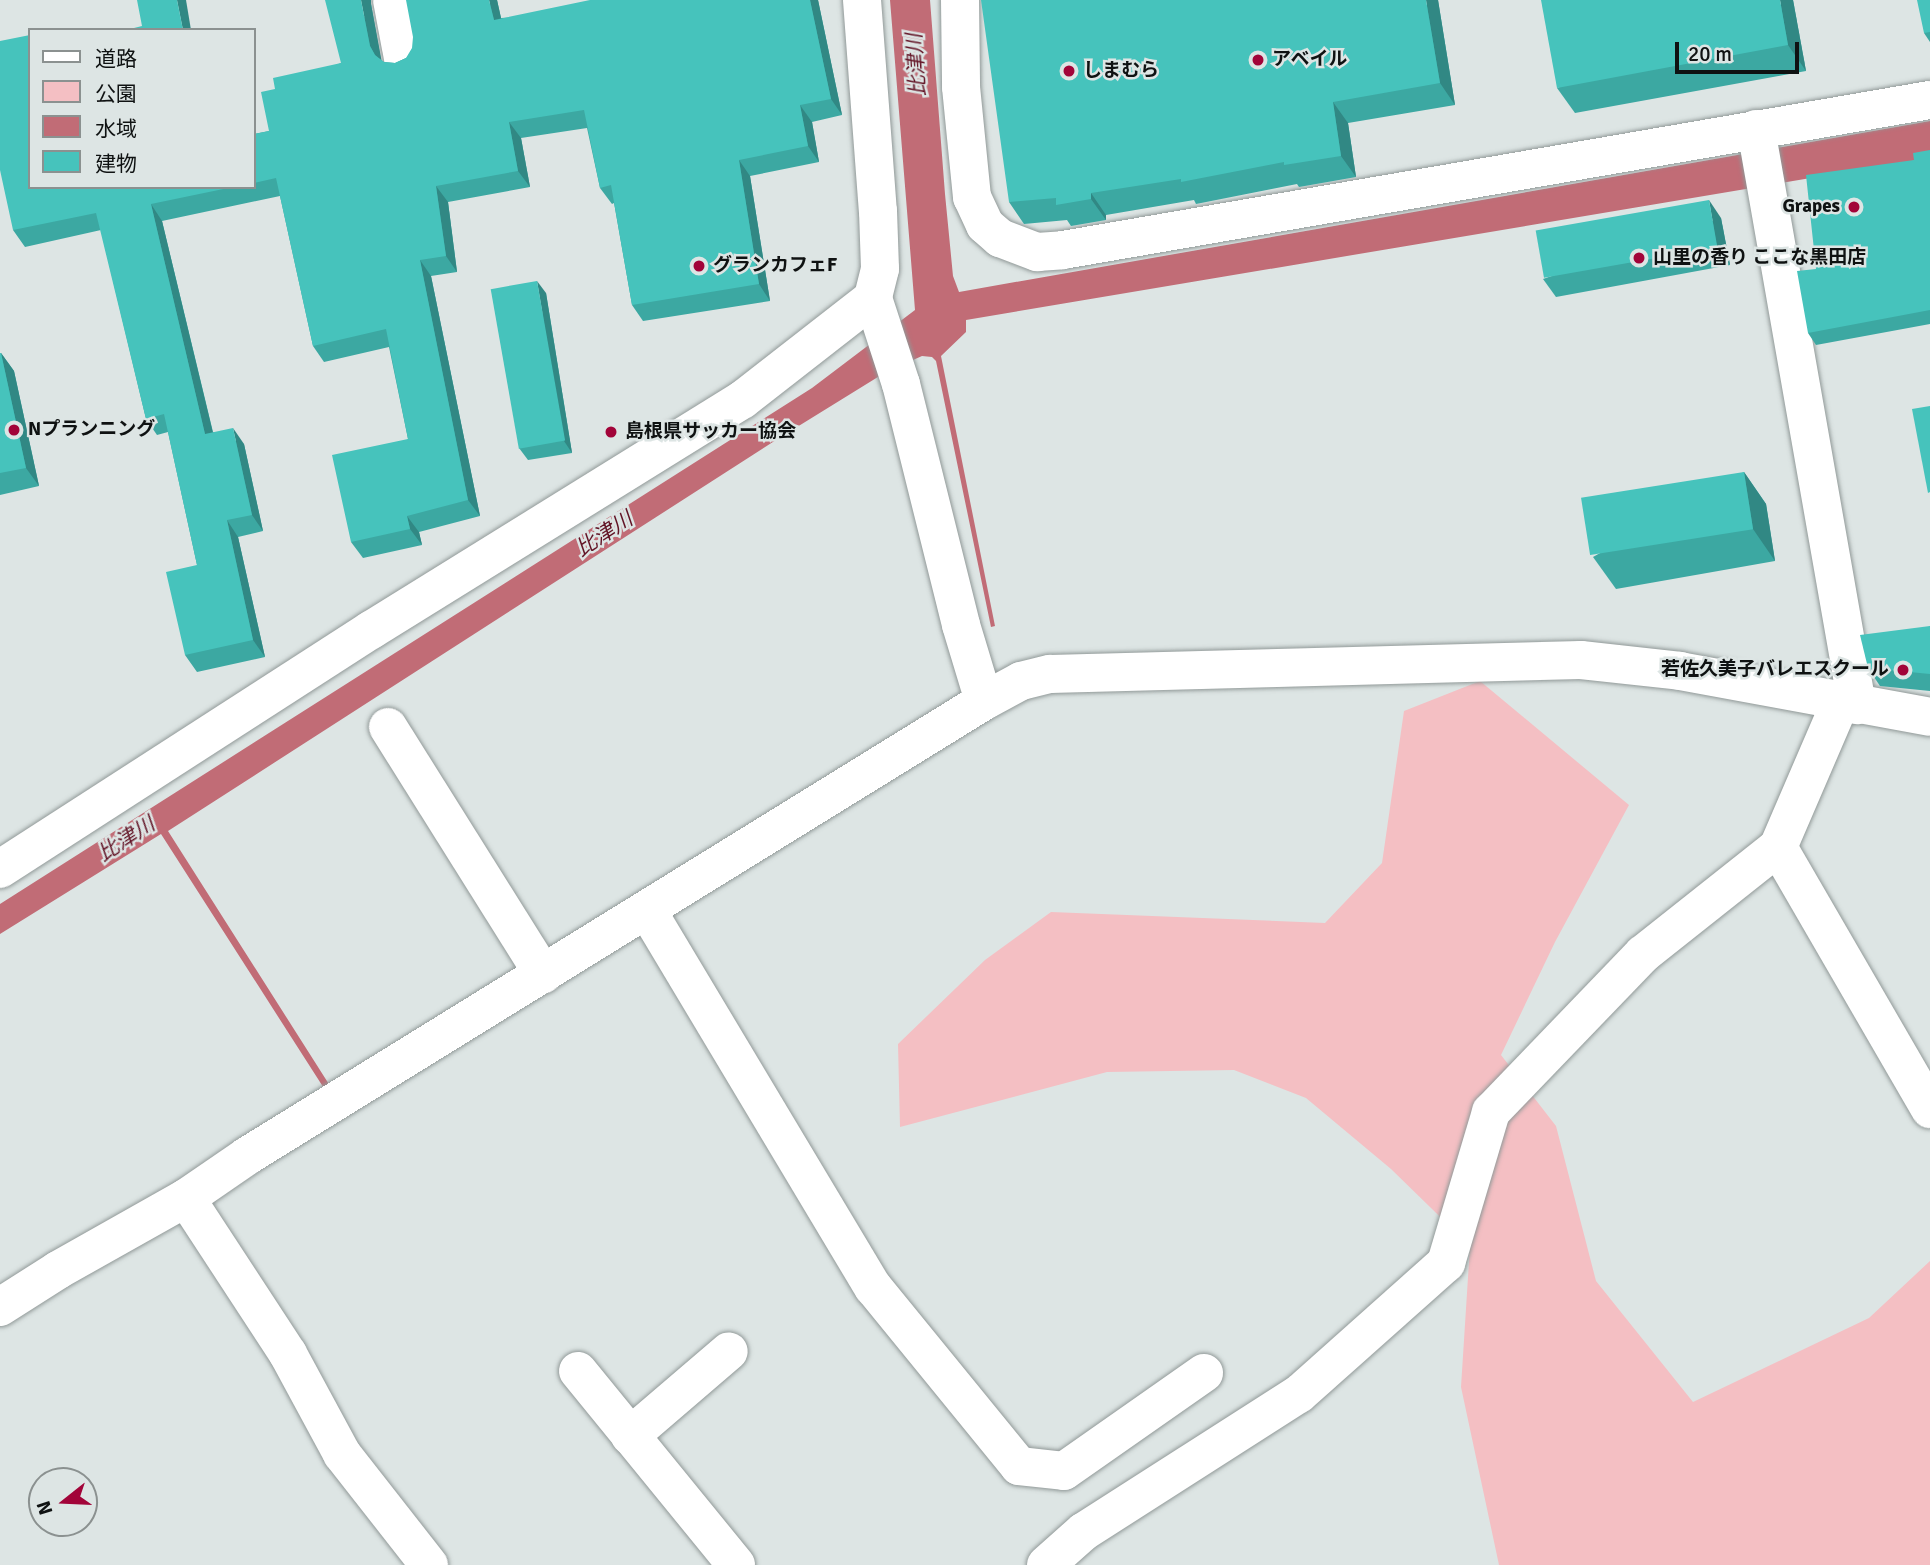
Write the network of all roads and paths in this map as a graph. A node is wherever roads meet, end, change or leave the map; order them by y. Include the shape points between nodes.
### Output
1 (392, 0) edge
2 (862, 0) edge
3 (960, 0) edge
4 (404, 58) edge
5 (1930, 100) edge
6 (1757, 135) junction
7 (878, 311) junction
8 (984, 701) junction
9 (1849, 703) junction
10 (1930, 717) edge
11 (388, 727) dead end
12 (1778, 847) junction
13 (0, 869) edge
14 (647, 910) junction
15 (543, 974) junction
16 (1930, 1110) edge
17 (186, 1198) junction
18 (0, 1307) edge
19 (729, 1351) dead end
20 (578, 1371) dead end
21 (1204, 1373) dead end
22 (630, 1436) junction
23 (429, 1565) edge
24 (736, 1565) edge
25 (1046, 1565) edge

1 - 4 street
2 - 7 street via 880,269
3 - 6 street via 961,87 972,197 985,225 1000,238 1037,252
5 - 6 street
6 - 9 street
7 - 8 street
7 - 13 street
8 - 9 street via 1021,681 1050,674 1581,660 1680,671
8 - 14 street
9 - 10 street
9 - 12 street
11 - 15 street
12 - 16 street
12 - 25 street via 1643,954 1490,1112 1446,1263 1299,1394 1083,1532
14 - 15 street
14 - 21 street via 873,1287 1019,1466 1065,1471
15 - 17 street
17 - 18 street
17 - 23 street via 288,1354 342,1454
19 - 22 street
20 - 22 street
22 - 24 street

